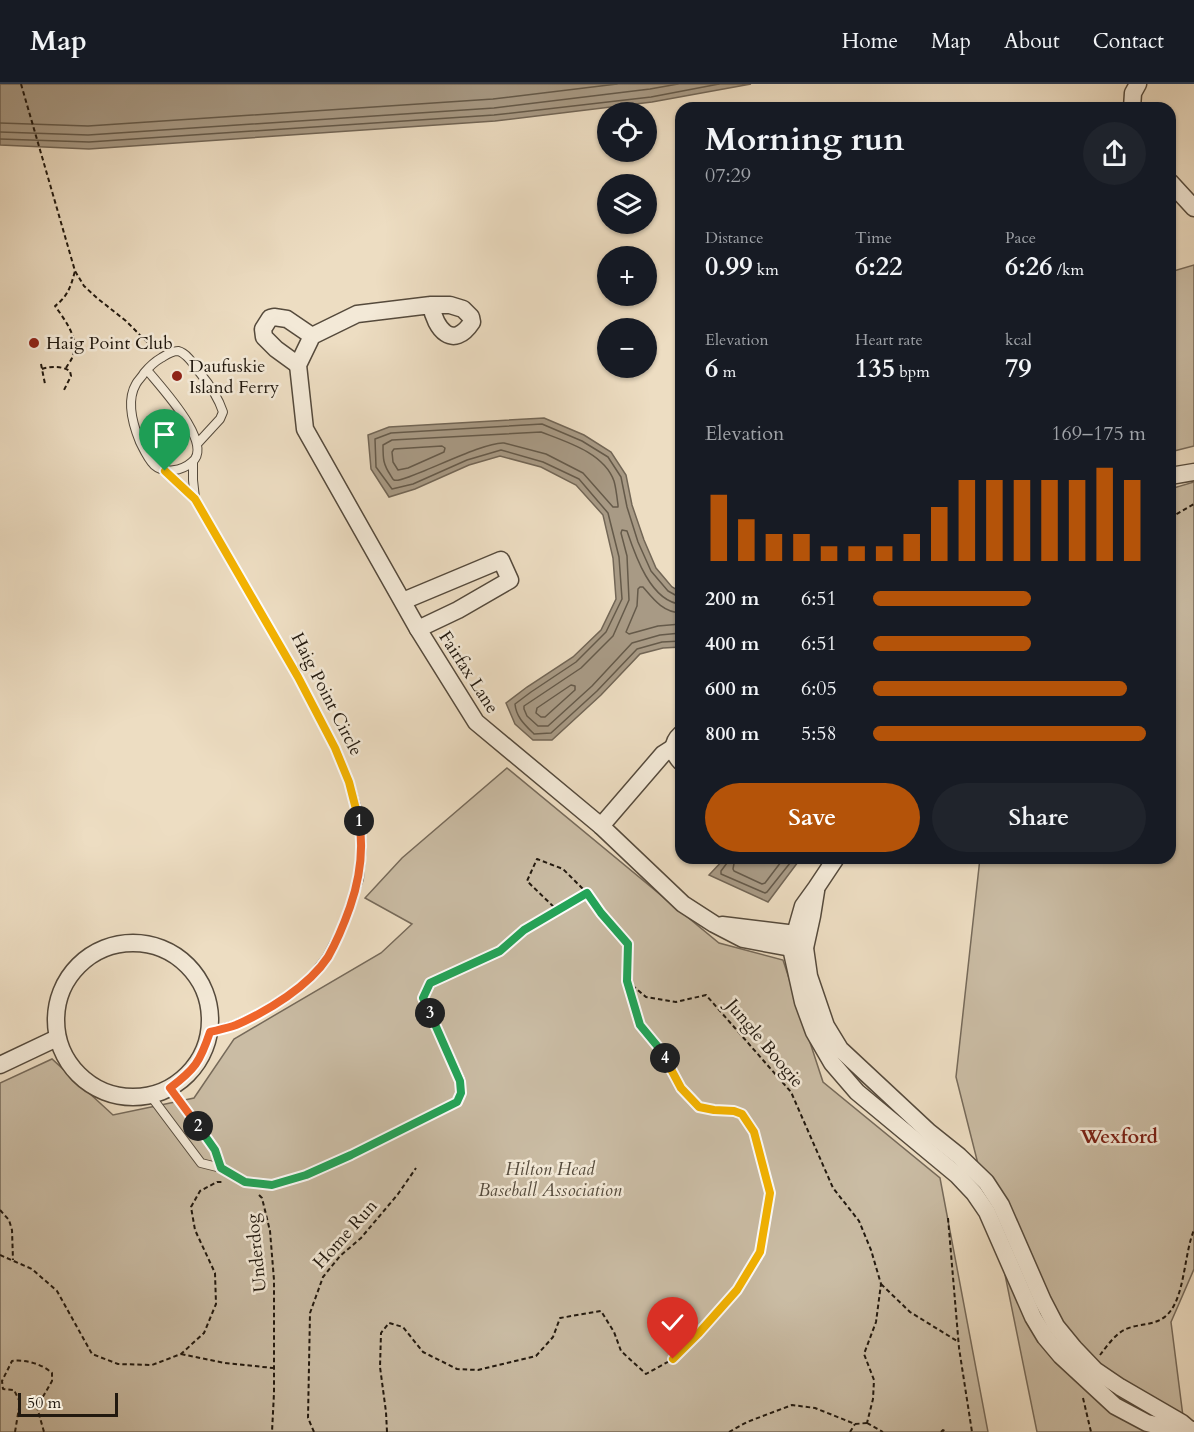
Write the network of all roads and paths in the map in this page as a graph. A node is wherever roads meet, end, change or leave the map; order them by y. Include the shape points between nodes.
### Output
1 (21, 84) edge
2 (1138, 84) edge
3 (1132, 102) edge
4 (1176, 188) edge
5 (1194, 208) edge
6 (75, 271) junction
7 (431, 305) dead end
8 (312, 336) junction
9 (161, 358) junction
10 (41, 363) dead end
11 (298, 365) junction
12 (66, 368) junction
13 (42, 369) junction
14 (147, 370) junction
15 (45, 384) dead end
16 (64, 390) dead end
17 (197, 444) junction
18 (193, 462) junction
19 (165, 471) junction
20 (1194, 472) edge
21 (1176, 475) edge
22 (195, 499) junction
23 (1194, 504) edge
24 (1176, 514) edge
25 (403, 601) junction
26 (418, 629) junction
27 (675, 749) edge
28 (601, 826) junction
29 (832, 864) edge
30 (587, 893) junction
31 (558, 911) junction
32 (799, 941) junction
33 (627, 981) junction
34 (423, 998) joint
35 (210, 1032) junction
36 (57, 1038) junction
37 (0, 1065) edge
38 (170, 1088) junction
39 (150, 1095) junction
40 (954, 1162) junction
41 (416, 1167) dead end
42 (221, 1168) junction
43 (245, 1182) junction
44 (0, 1210) edge
45 (948, 1218) dead end
46 (1194, 1230) edge
47 (0, 1255) edge
48 (13, 1260) junction
49 (881, 1284) junction
50 (958, 1342) junction
51 (181, 1354) junction
52 (1092, 1366) junction
53 (274, 1368) junction
54 (867, 1423) junction
55 (855, 1424) junction
56 (1192, 1430) edge
57 (15, 1432) edge
58 (44, 1432) edge
59 (272, 1432) edge
60 (314, 1432) edge
61 (387, 1432) edge
62 (729, 1432) edge
63 (850, 1432) edge
64 (883, 1432) edge
65 (941, 1432) edge
66 (946, 1432) edge
67 (972, 1432) edge

1 - 6 path
2 - 3 street
4 - 5 street
6 - 9 path via 84,286 126,321
6 - 12 path via 64,300 55,306 75,344
7 - 8 street via 357,314
8 - 11 street
8 - 11 street via 287,319 274,317 263,329 264,337
9 - 14 lane
9 - 17 lane via 179,351 216,395 223,412
10 - 13 path
11 - 25 street, Fairfax Lane via 305,429
12 - 13 path
12 - 16 path via 71,376
13 - 15 path
14 - 17 lane via 189,423
14 - 19 lane via 135,386 131,411 150,460
17 - 18 lane
18 - 19 lane
18 - 22 lane
19 - 22 lane
20 - 21 street
22 - 35 lane, Haig Point Circle via 335,748 354,800 362,846 359,879 343,926 312,976 260,1013
23 - 24 path
25 - 26 street, Fairfax Lane
25 - 26 street via 501,560 510,580
26 - 28 street, Fairfax Lane via 476,722
27 - 28 street via 663,754
28 - 32 street, Fairfax Lane via 683,904 714,924 782,931
29 - 32 street via 816,888
30 - 31 path
30 - 31 path via 563,869 537,859 527,881
30 - 33 path via 628,944
31 - 34 path via 524,930 500,951 430,983
32 - 40 street via 803,1002 832,1063 857,1092
33 - 49 path, Jungle Boogie via 645,997 676,1002 706,995 784,1083 833,1188 859,1221
33 - 61 path via 640,1025 659,1048 681,1088 699,1107 742,1114 754,1132 770,1193 760,1252 737,1290 698,1334 673,1359 646,1374 621,1351 601,1311 560,1318 554,1336 536,1356 478,1370 457,1369 423,1352 403,1327 389,1323 381,1333 380,1367
34 - 43 lane via 460,1081 457,1102 306,1175 272,1185
35 - 36 street via 210,1007 202,984 187,964 166,950 143,943 118,944 95,953 76,968 62,989 56,1013
35 - 38 street via 203,1054 189,1074
36 - 37 street
36 - 39 street via 66,1060 81,1078 101,1091 124,1097
38 - 39 street
38 - 42 lane via 215,1150
39 - 42 lane via 201,1163
40 - 52 street via 986,1182 1001,1205 1056,1326
40 - 56 street via 987,1212 1033,1317 1060,1356 1115,1406 1147,1423
41 - 60 path, Home Run via 361,1238 323,1277 310,1313 308,1418
42 - 43 lane
43 - 51 path via 217,1182 200,1191 191,1207 195,1230 215,1273 216,1304 204,1333
43 - 53 path, Underdog via 262,1198 270,1231
44 - 48 path via 12,1230
45 - 50 path
46 - 52 path via 1179,1292 1170,1312 1161,1320 1117,1335
47 - 48 path
48 - 51 path via 32,1269 57,1291 92,1354 118,1364 152,1365
49 - 50 path via 910,1312
49 - 54 path, Jungle Boogie via 876,1322 864,1354 874,1380
50 - 67 path
51 - 53 path
52 - 56 street
53 - 59 path, Underdog
54 - 55 path
54 - 64 path
55 - 62 path via 815,1408 792,1405
55 - 63 path
57 - 58 path via 20,1402 14,1390 3,1389 2,1381 12,1361 21,1359 52,1373 52,1381 37,1407
65 - 66 path

